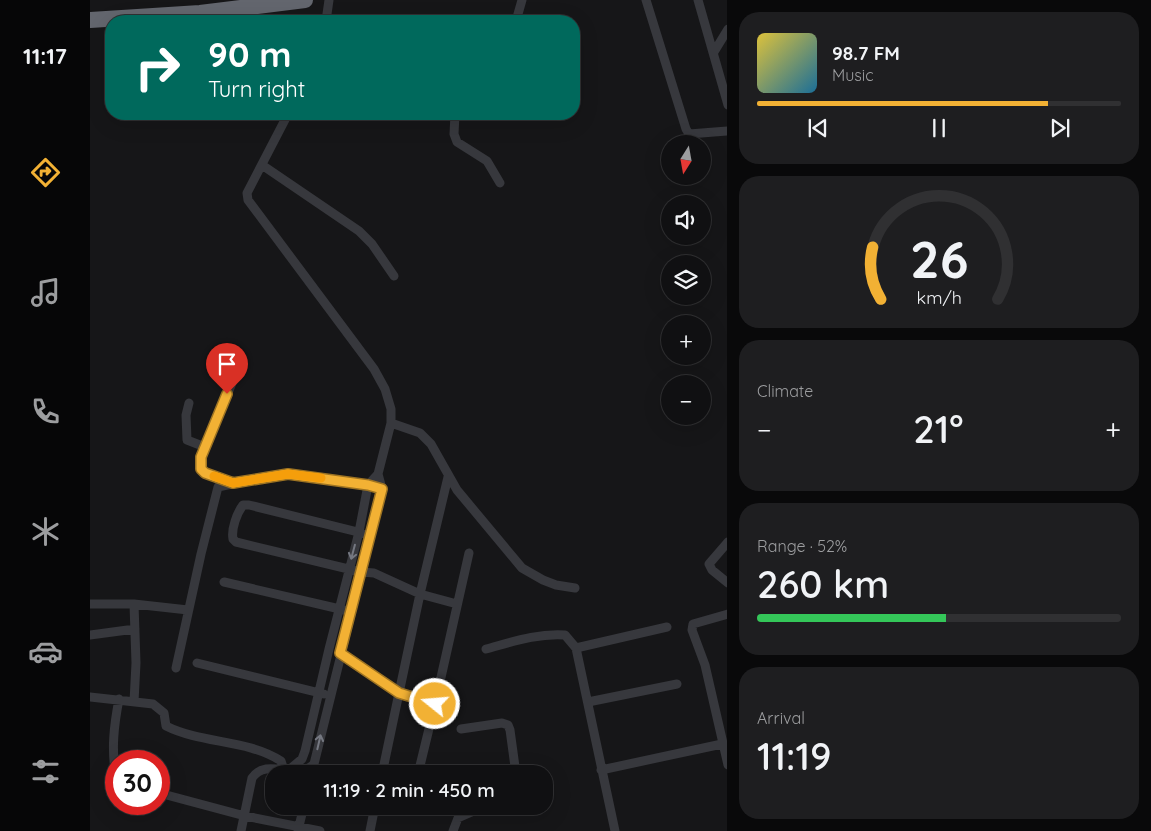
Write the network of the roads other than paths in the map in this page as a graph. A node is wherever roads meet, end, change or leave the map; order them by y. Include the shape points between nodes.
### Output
1 (305, 0) edge
2 (329, 0) edge
3 (522, 0) edge
4 (646, 0) edge
5 (698, 0) edge
6 (169, 15) edge
7 (327, 15) edge
8 (518, 15) edge
9 (105, 19) edge
10 (90, 20) edge
11 (727, 29) edge
12 (714, 52) junction
13 (727, 106) edge
14 (285, 120) edge
15 (455, 120) edge
16 (727, 131) edge
17 (262, 165) junction
18 (500, 183) dead end
19 (394, 276) dead end
20 (235, 376) dead end
21 (189, 403) dead end
22 (391, 423) junction
23 (205, 447) junction
24 (378, 474) junction
25 (448, 477) junction
26 (233, 483) junction
27 (368, 485) junction
28 (382, 489) junction
29 (359, 532) junction
30 (370, 535) junction
31 (727, 542) edge
32 (469, 552) dead end
33 (349, 569) junction
34 (361, 572) junction
35 (224, 582) dead end
36 (727, 583) edge
37 (575, 588) dead end
38 (420, 594) junction
39 (90, 604) edge
40 (134, 604) junction
41 (457, 604) junction
42 (339, 609) junction
43 (188, 610) junction
44 (351, 612) junction
45 (727, 614) edge
46 (667, 627) dead end
47 (135, 629) junction
48 (90, 635) edge
49 (576, 648) junction
50 (486, 649) dead end
51 (340, 653) junction
52 (197, 663) dead end
53 (176, 668) dead end
54 (678, 684) dead end
55 (318, 692) junction
56 (399, 693) junction
57 (329, 695) junction
58 (90, 697) edge
59 (119, 699) junction
60 (134, 702) junction
61 (588, 702) junction
62 (435, 704) junction
63 (461, 729) dead end
64 (722, 744) junction
65 (113, 750) edge
66 (302, 759) junction
67 (284, 765) edge
68 (294, 765) edge
69 (305, 765) edge
70 (313, 765) edge
71 (384, 765) edge
72 (420, 765) edge
73 (515, 765) edge
74 (727, 765) edge
75 (265, 768) edge
76 (601, 770) junction
77 (170, 796) edge
78 (302, 815) edge
79 (373, 815) edge
80 (465, 815) edge
81 (244, 816) junction
82 (298, 829) edge
83 (241, 831) edge
84 (320, 831) edge
85 (370, 831) edge
86 (453, 831) edge
87 (614, 831) edge

1 - 6 highway
2 - 7 street
3 - 8 street
4 - 16 street via 689,134
5 - 12 street
9 - 10 highway
11 - 12 street
12 - 13 street
14 - 17 street
15 - 18 street via 457,142 487,161
17 - 19 street via 359,231
17 - 22 street via 247,193 248,200 374,369 385,388
20 - 23 street
21 - 23 street via 187,440
22 - 24 street
22 - 25 street via 420,433 431,444
23 - 26 street via 201,469
24 - 27 street
24 - 28 street
25 - 37 street via 522,568 556,586
25 - 38 street
26 - 27 street via 288,474
26 - 43 street via 218,487
27 - 28 street
27 - 29 street
28 - 30 street
29 - 30 street
29 -> 33 street
29 - 33 street via 242,505 232,535 236,542
30 - 34 street
31 - 36 street via 709,564
32 - 41 street
33 - 34 street
33 - 42 street
34 - 38 street via 374,573
34 - 44 street
35 - 42 street
38 - 41 street
38 - 56 street
39 - 40 street
40 - 43 street
40 - 47 street
41 - 62 street
42 - 44 street
42 - 55 street
43 - 53 street
44 - 51 street
45 - 64 street via 693,624 692,630 705,665
46 - 49 street
47 - 48 street
47 - 60 street
49 - 50 street via 565,635 553,634
49 - 61 street
51 - 56 street
51 - 57 street
52 - 55 street
54 - 61 street
55 - 57 street
55 - 66 street
56 - 62 street
56 - 71 street
70 -> 57 street
58 - 59 street
59 - 60 street
59 - 65 street
60 - 67 street via 153,704 161,709 166,726 179,732 262,751
61 - 76 street
62 - 72 street
63 - 73 street via 502,723 508,725
64 - 74 street
64 - 76 street
66 - 68 street
66 - 69 street
75 - 81 street via 252,778
76 - 87 street
77 - 81 street
78 - 82 street
79 - 85 street
80 - 86 street via 458,818
81 - 82 street
81 - 83 street
82 - 84 street

